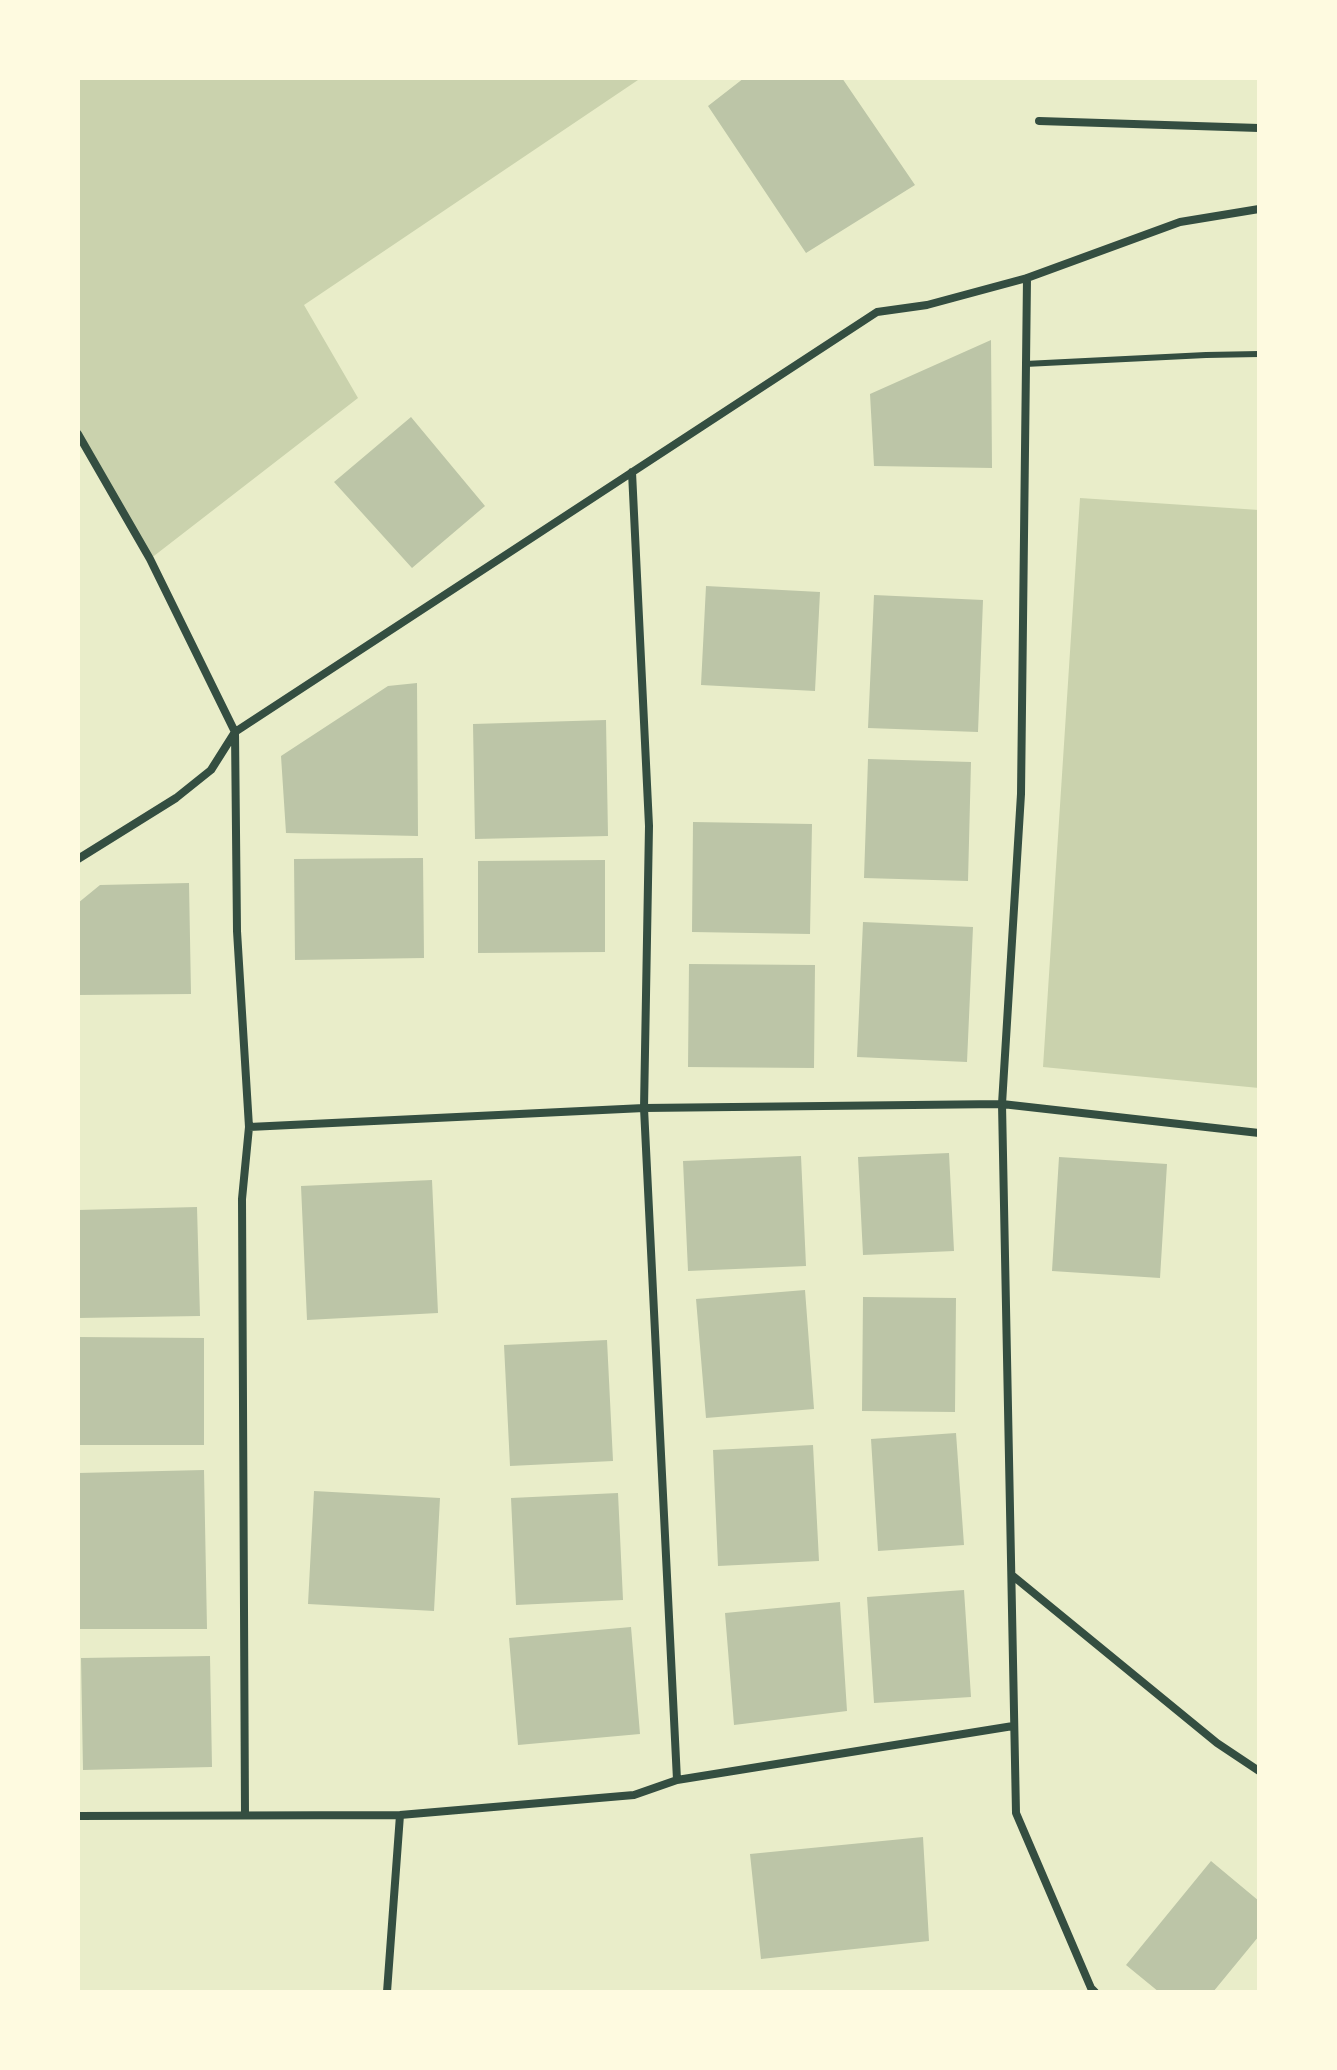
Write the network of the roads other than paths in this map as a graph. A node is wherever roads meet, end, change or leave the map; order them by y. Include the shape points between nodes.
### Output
1 (1039, 121) dead end
2 (1259, 128) edge
3 (1259, 209) edge
4 (1027, 278) junction
5 (1259, 354) edge
6 (1025, 364) junction
7 (78, 434) edge
8 (632, 472) junction
9 (235, 732) junction
10 (78, 859) edge
11 (1002, 1104) junction
12 (644, 1108) junction
13 (249, 1127) junction
14 (1259, 1133) edge
15 (1013, 1576) junction
16 (1013, 1726) junction
17 (1259, 1771) edge
18 (677, 1780) junction
19 (245, 1814) junction
20 (400, 1815) junction
21 (78, 1816) edge
22 (387, 1992) edge
23 (1095, 1992) edge

1 - 2 street
3 - 4 street via 1180,222
4 - 6 street
4 - 8 street via 927,305 877,312
5 - 6 lane
6 - 11 street via 1021,794
7 - 9 street via 150,559
8 - 9 street
8 - 12 street via 649,826
9 - 10 street via 211,770
9 - 13 street via 237,931
11 - 12 street
11 - 14 street
11 - 15 street
12 - 13 street
12 - 18 street
13 - 19 street via 242,1199
15 - 16 street
15 - 17 street via 1217,1743
16 - 18 street
16 - 23 street via 1016,1813
18 - 20 street via 634,1795
19 - 20 street
19 - 21 street
20 - 22 street

